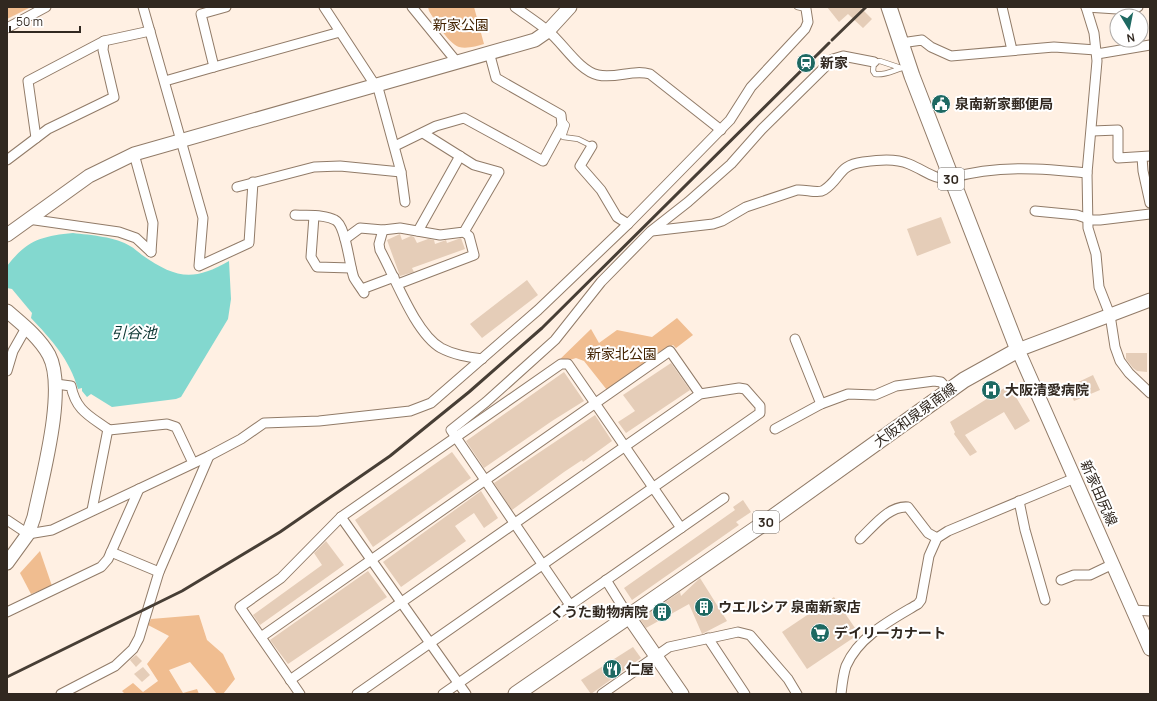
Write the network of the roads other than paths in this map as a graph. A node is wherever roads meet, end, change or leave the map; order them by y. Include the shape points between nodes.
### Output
1 (46, 7) edge
2 (143, 7) edge
3 (226, 7) edge
4 (324, 7) edge
5 (412, 7) edge
6 (515, 7) edge
7 (570, 7) edge
8 (889, 7) edge
9 (1002, 7) edge
10 (1086, 7) edge
11 (1138, 7) edge
12 (804, 8) edge
13 (7, 28) edge
14 (150, 31) junction
15 (548, 31) junction
16 (340, 32) junction
17 (104, 42) junction
18 (902, 43) junction
19 (1150, 45) edge
20 (1012, 50) junction
21 (489, 52) junction
22 (1096, 52) junction
23 (456, 61) junction
24 (874, 62) junction
25 (214, 67) junction
26 (905, 67) junction
27 (165, 81) junction
28 (376, 84) junction
29 (562, 119) junction
30 (721, 130) junction
31 (1092, 131) junction
32 (423, 133) junction
33 (36, 138) junction
34 (180, 140) junction
35 (395, 146) junction
36 (592, 146) joint
37 (134, 154) junction
38 (460, 156) junction
39 (1146, 156) edge
40 (7, 160) edge
41 (401, 172) junction
42 (1087, 173) junction
43 (951, 179) junction
44 (253, 182) junction
45 (237, 187) dead end
46 (405, 202) dead end
47 (1150, 203) edge
48 (1035, 211) dead end
49 (1150, 214) edge
50 (295, 215) dead end
51 (314, 216) junction
52 (1087, 218) junction
53 (28, 219) junction
54 (628, 224) junction
55 (383, 230) junction
56 (418, 231) junction
57 (651, 231) junction
58 (464, 232) junction
59 (7, 235) edge
60 (345, 239) junction
61 (351, 268) junction
62 (396, 280) junction
63 (1150, 300) edge
64 (7, 310) edge
65 (1110, 315) junction
66 (26, 328) junction
67 (795, 339) dead end
68 (1018, 350) junction
69 (482, 359) junction
70 (7, 371) edge
71 (56, 384) junction
72 (949, 391) junction
73 (1150, 393) edge
74 (700, 394) junction
75 (595, 404) junction
76 (821, 404) junction
77 (108, 429) junction
78 (775, 429) dead end
79 (456, 438) junction
80 (624, 446) junction
81 (208, 456) junction
82 (194, 463) junction
83 (1074, 478) junction
84 (485, 481) junction
85 (139, 488) junction
86 (653, 488) junction
87 (724, 498) dead end
88 (1019, 501) junction
89 (92, 510) junction
90 (341, 518) junction
91 (7, 520) edge
92 (514, 523) junction
93 (680, 528) junction
94 (28, 534) junction
95 (937, 538) junction
96 (860, 539) dead end
97 (111, 552) junction
98 (371, 560) junction
99 (7, 563) edge
100 (1113, 564) junction
101 (542, 565) junction
102 (159, 572) junction
103 (606, 580) junction
104 (1061, 580) dead end
105 (1045, 600) dead end
106 (401, 602) junction
107 (570, 605) junction
108 (1133, 610) junction
109 (1150, 611) edge
110 (7, 612) edge
111 (629, 617) junction
112 (261, 637) junction
113 (708, 638) junction
114 (430, 643) junction
115 (1150, 650) edge
116 (656, 656) junction
117 (290, 680) junction
118 (458, 683) junction
119 (60, 694) edge
120 (300, 694) edge
121 (357, 694) edge
122 (443, 694) edge
123 (466, 694) edge
124 (516, 694) edge
125 (602, 694) edge
126 (682, 694) edge
127 (745, 694) edge
128 (797, 694) edge
129 (841, 694) edge

1 - 13 street
2 - 14 street
3 - 25 street via 201,14
4 - 16 street
5 - 23 street
6 - 15 street
7 - 15 street
8 - 18 main road, 30
9 - 20 street
10 - 11 street
10 - 22 street
12 - 30 street via 808,22 805,29 751,87
14 - 17 street
14 - 27 street
15 - 21 street via 535,40
15 - 30 street via 586,70 608,76 642,72 650,74
16 - 25 street
16 - 28 street
17 - 33 street via 28,81
17 - 33 street via 103,50 114,97 48,129
18 - 20 street via 922,40 930,47 951,56
18 - 26 main road, 30
19 - 22 street
20 - 22 street via 1054,48
21 - 23 street
21 - 29 street via 496,78 562,115
22 - 31 street via 1097,74
23 - 28 street
24 - 26 lane via 880,60
24 - 26 lane via 875,74
24 - 57 street via 843,56 833,59 762,129 732,164
25 - 27 street
26 - 43 main road, 30
27 - 34 street
28 - 34 street
28 - 35 street
29 - 32 street via 562,126 543,161 464,118 436,126
29 - 36 lane via 567,125 563,137 578,139
30 - 54 street
31 - 39 street via 1118,130 1118,158
31 - 42 street
32 - 35 street
32 - 38 street
33 - 40 street
34 - 37 street
34 - 44 street via 203,218 199,266 248,243
35 - 41 street
36 - 54 street via 580,166 601,190 617,217
37 - 53 street via 89,176
37 - 53 street via 153,223 151,252 136,238 119,232
38 - 56 street
38 - 58 street via 474,165 499,172
39 - 47 street via 1143,171
41 - 44 street via 340,166 314,167
41 - 46 street
42 - 43 street via 1010,168 986,170
42 - 52 street
43 - 57 street via 938,179 908,164 891,160 862,162 848,165 824,190 797,190 746,207 713,224
43 - 68 main road, 30
44 - 45 street
48 - 52 street
49 - 52 street via 1100,220
50 - 51 street
51 - 60 street via 337,221 343,229
51 - 61 street via 311,257 317,267
52 - 65 street via 1096,254 1098,287
53 - 59 street
54 - 69 street
55 - 56 street via 400,228
55 - 60 street via 360,228
55 - 62 street via 380,250
56 - 58 street via 440,235
57 - 79 street via 601,282 555,340 451,430
58 - 62 street via 468,236 474,255
60 - 61 street
61 - 62 street via 363,291
62 - 69 street via 422,332 434,343 456,354
63 - 65 street
64 - 66 street
65 - 68 street
65 - 73 street via 1115,348 1120,361
66 - 70 street via 13,350
66 - 71 street via 50,356
67 - 76 street
68 - 72 main road, 大阪和泉泉南線 / 30
68 - 83 street, 新家田尻線
69 - 81 street via 431,403 422,407 410,411 319,421 264,423 242,439
71 - 77 street via 70,386 78,407
71 - 94 street via 54,411 34,517
72 - 76 street via 940,382 934,381 896,386 875,394 848,394
72 - 111 main road, 大阪和泉泉南線 / 30
74 - 75 street via 670,351
74 - 80 street
74 - 86 street via 745,389 760,406 760,413
75 - 79 street via 568,364 561,364
75 - 80 street
75 - 84 street
76 - 78 street
77 - 82 street via 167,424 176,427
77 - 89 street
79 - 84 street
79 - 90 street
80 - 86 street
80 - 92 street
81 - 82 street
81 - 102 street
82 - 85 street
83 - 88 street
83 - 100 street, 新家田尻線
84 - 92 street
84 - 98 street
85 - 89 street
85 - 97 street
86 - 93 street
86 - 101 street
87 - 93 street
88 - 95 street
88 - 105 street
89 - 94 street via 52,530
90 - 98 street
90 - 112 street via 281,578 240,607
91 - 94 street
92 - 101 street
92 - 106 street
93 - 103 street
94 - 99 street
95 - 96 street via 928,532 908,507 901,506 891,510
95 - 129 street via 929,556 921,600 881,626 852,655 846,668
97 - 102 street
97 - 110 street via 101,567 93,572
98 - 106 street
98 - 112 street
100 - 104 street via 1090,575 1074,575
100 - 108 street, 新家田尻線
101 - 107 street
101 - 114 street
102 - 119 street via 139,638 133,649 116,666
103 - 107 street
103 - 111 street
106 - 114 street
106 - 117 street
107 - 118 street
108 - 109 street
108 - 115 street, 新家田尻線
111 - 116 street
111 - 124 main road, 大阪和泉泉南線 / 30
112 - 117 street
113 - 116 street via 669,647
113 - 127 street
113 - 128 street via 738,632 750,635 788,678
114 - 118 street
114 - 121 street
116 - 125 street
116 - 126 street
117 - 120 street
118 - 122 street
118 - 123 street

